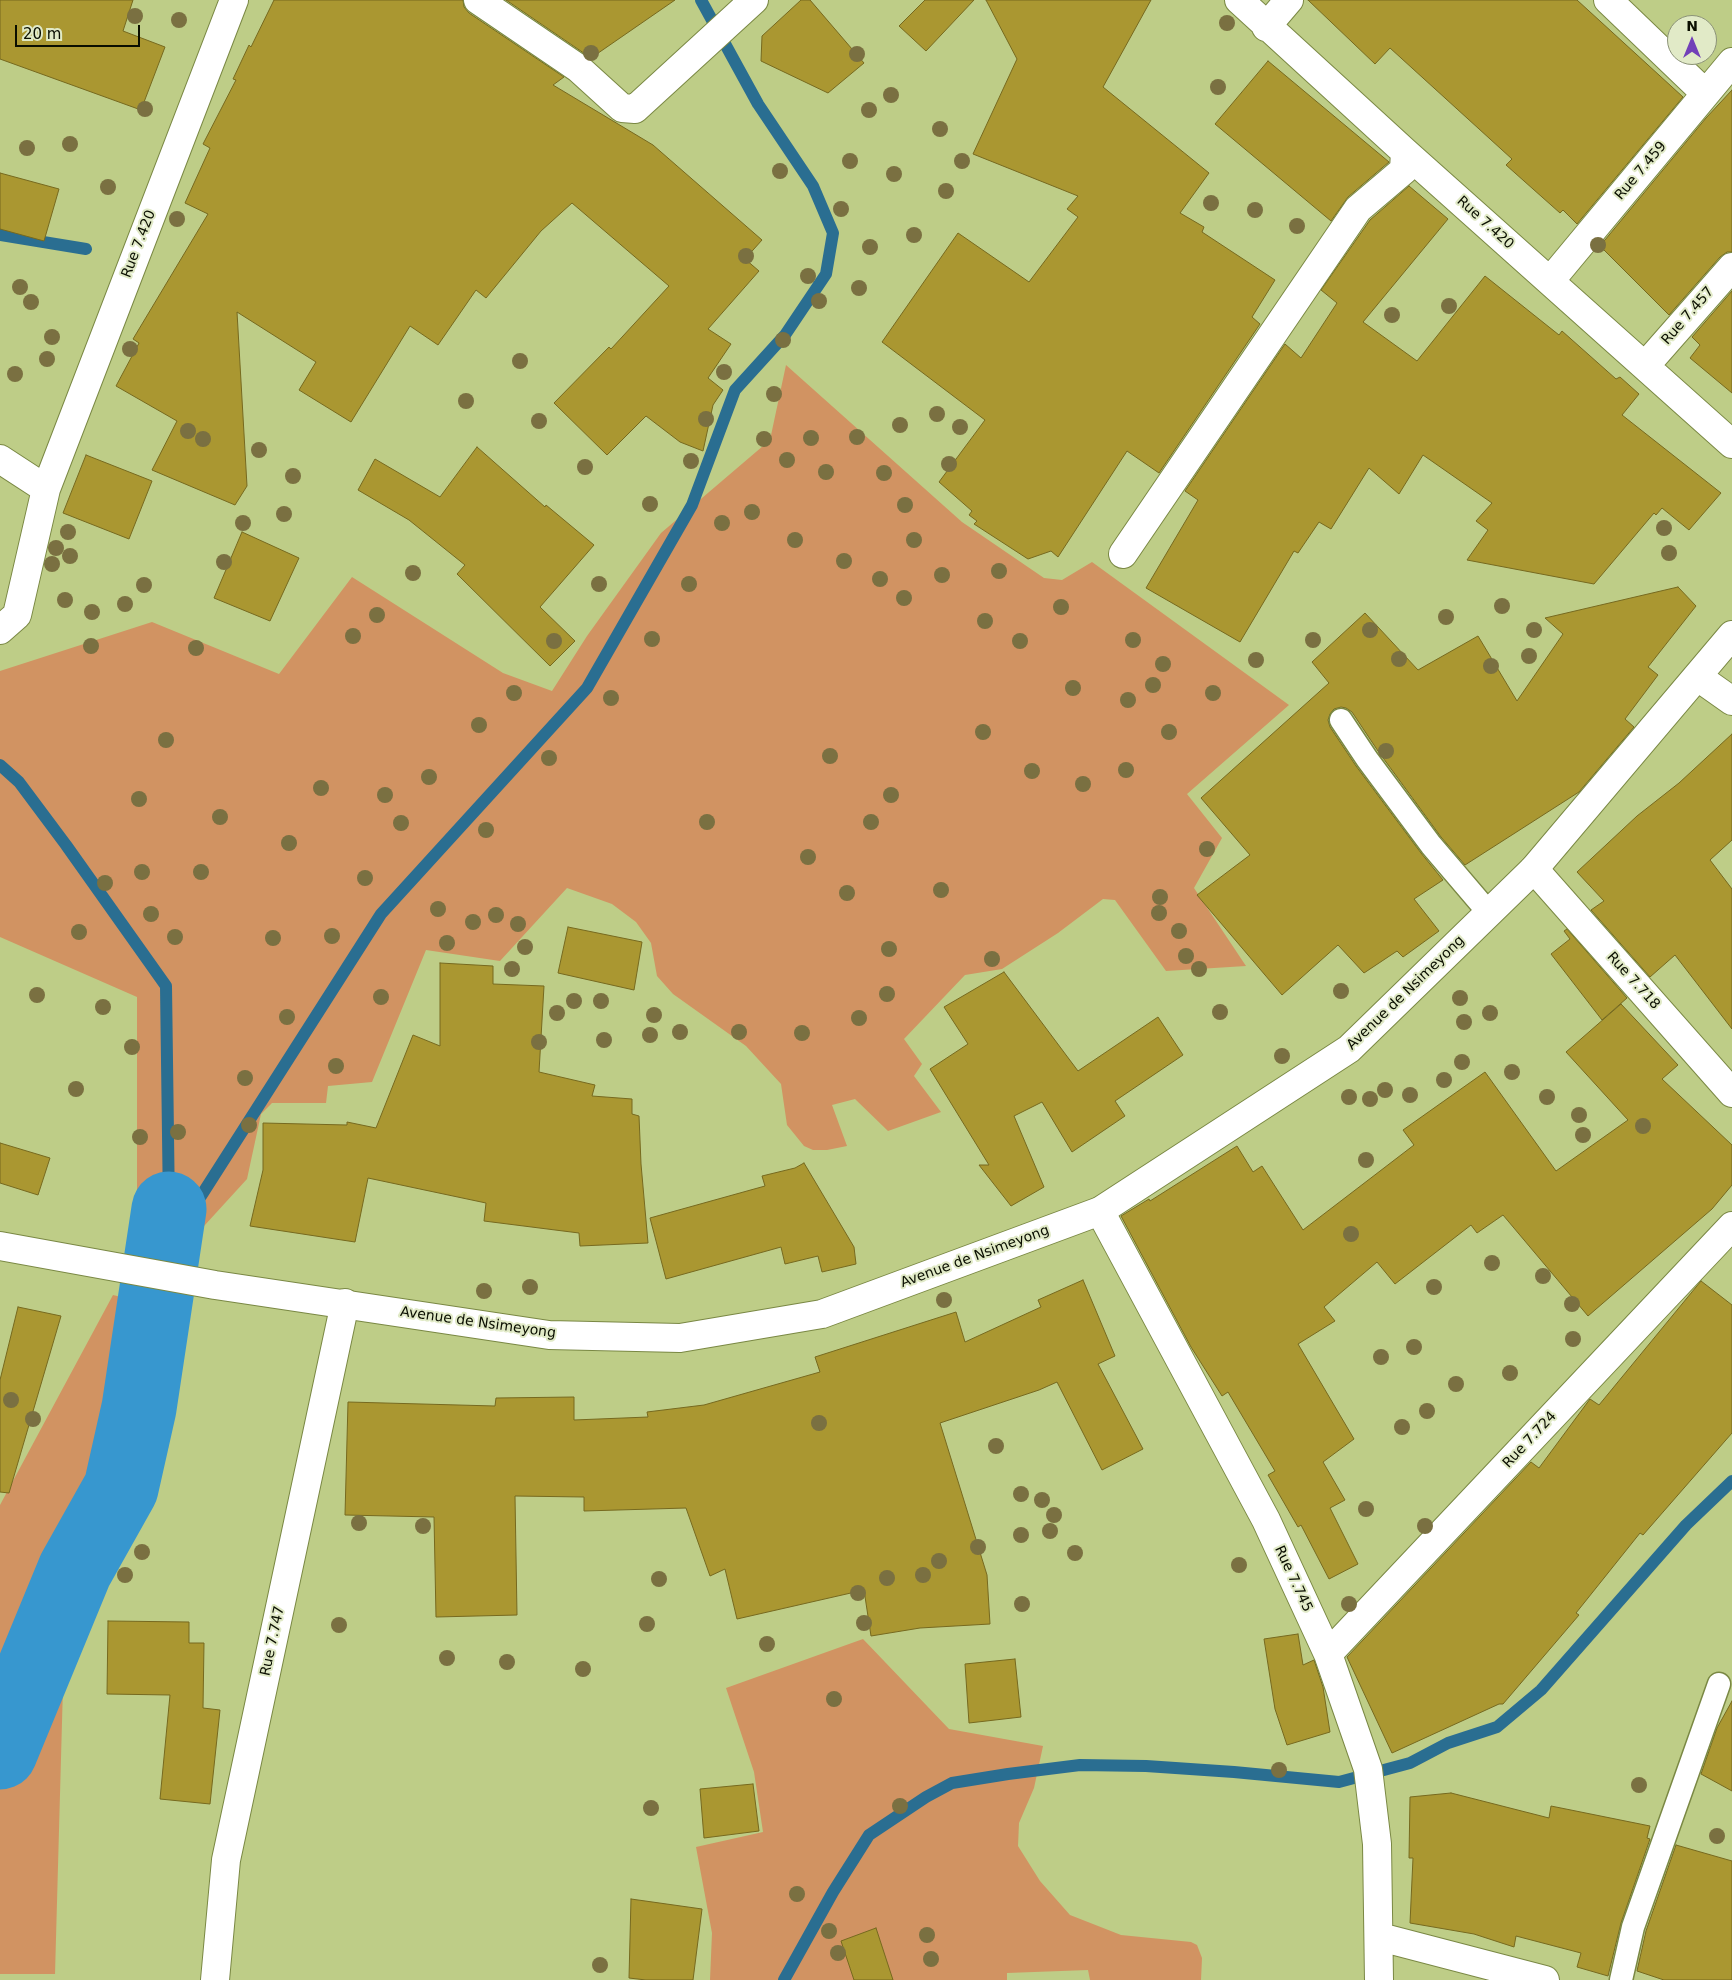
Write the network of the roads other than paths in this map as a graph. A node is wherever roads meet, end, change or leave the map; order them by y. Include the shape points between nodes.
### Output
1 (234, 0) edge
2 (478, 0) edge
3 (754, 0) edge
4 (1239, 0) edge
5 (1289, 0) edge
6 (1608, 0) edge
7 (1266, 27) junction
8 (1732, 62) edge
9 (1705, 93) junction
10 (1405, 152) junction
11 (1732, 266) edge
12 (1550, 280) junction
13 (1645, 366) junction
14 (1732, 444) edge
15 (0, 459) edge
16 (46, 489) junction
17 (1124, 554) dead end
18 (0, 630) edge
19 (1732, 635) edge
20 (1698, 677) junction
21 (1732, 701) edge
22 (1341, 720) dead end
23 (1534, 869) junction
24 (1489, 913) junction
25 (1732, 1092) edge
26 (1100, 1211) junction
27 (1732, 1226) edge
28 (0, 1246) edge
29 (345, 1303) junction
30 (1328, 1654) junction
31 (1719, 1684) dead end
32 (1380, 1937) junction
33 (215, 1980) edge
34 (1380, 1980) edge
35 (1545, 1980) edge
36 (1621, 1980) edge

1 - 16 street, Rue 7.420
2 - 3 street via 578,68 622,108 635,109
4 - 7 street, Rue 7.420
5 - 7 street
6 - 9 street
7 - 10 street, Rue 7.420
8 - 9 street, Rue 7.459
9 - 12 street, Rue 7.459
10 - 12 street, Rue 7.420
10 - 17 street via 1404,170 1358,209
11 - 13 street, Rue 7.457
12 - 13 street, Rue 7.420
13 - 14 street, Rue 7.420
15 - 16 street
16 - 18 street, Rue 7.420 via 18,615
19 - 20 street, Avenue de Nsimeyong
20 - 21 street
20 - 23 street, Avenue de Nsimeyong
22 - 24 lane via 1431,845
23 - 24 street, Avenue de Nsimeyong
23 - 25 street, Rue 7.718
24 - 26 street, Avenue de Nsimeyong via 1349,1049
26 - 29 street, Avenue de Nsimeyong via 822,1314 680,1338 548,1335
26 - 30 street, Rue 7.745 via 1266,1520
27 - 30 street, Rue 7.724
28 - 29 street, Avenue de Nsimeyong
29 - 33 street, Rue 7.747 via 226,1860
30 - 32 street, Rue 7.745 via 1368,1769 1377,1844
31 - 36 lane via 1633,1927
32 - 34 street, Rue 7.745
32 - 35 street

